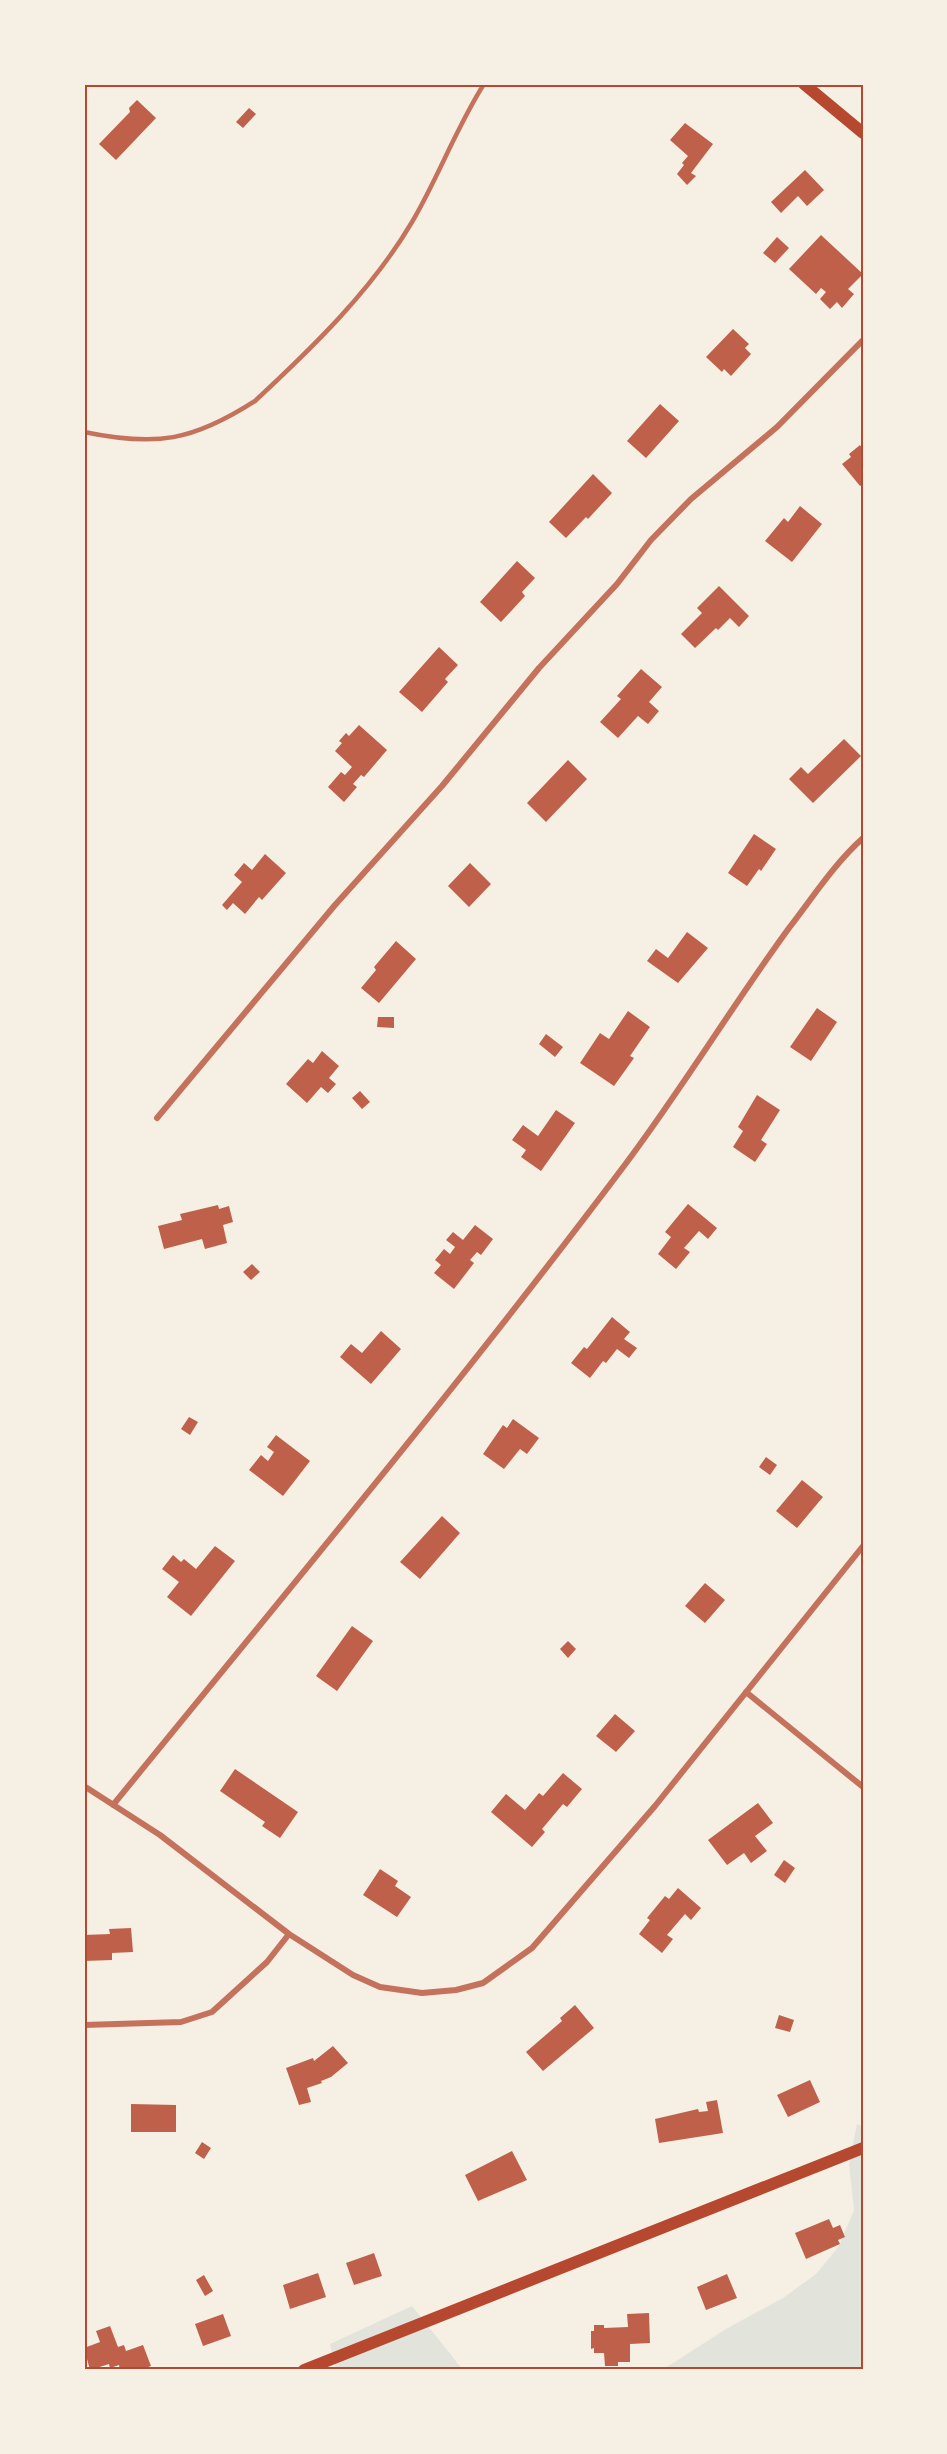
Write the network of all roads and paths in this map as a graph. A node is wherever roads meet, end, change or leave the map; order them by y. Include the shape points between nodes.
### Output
1 (484, 84) edge
2 (804, 84) edge
3 (863, 133) edge
4 (863, 340) edge
5 (84, 432) edge
6 (863, 838) edge
7 (157, 1118) dead end
8 (863, 1546) edge
9 (746, 1692) junction
10 (84, 1786) edge
11 (863, 1787) edge
12 (113, 1805) junction
13 (289, 1934) junction
14 (84, 2025) edge
15 (863, 2148) edge
16 (304, 2370) edge

1 - 5 lane via 421,205 385,262 255,401 188,435 143,441
2 - 3 main road
4 - 7 street via 777,427 734,461 651,540 617,584 539,668 442,786 335,905
6 - 12 street via 843,856 773,950 634,1152 561,1249
8 - 9 street
9 - 11 street
9 - 13 street via 655,1806 532,1948 483,1983 422,1993 380,1987 353,1975
10 - 12 street
12 - 13 street via 160,1835
13 - 14 street via 267,1962 212,2012 181,2022
15 - 16 main road

